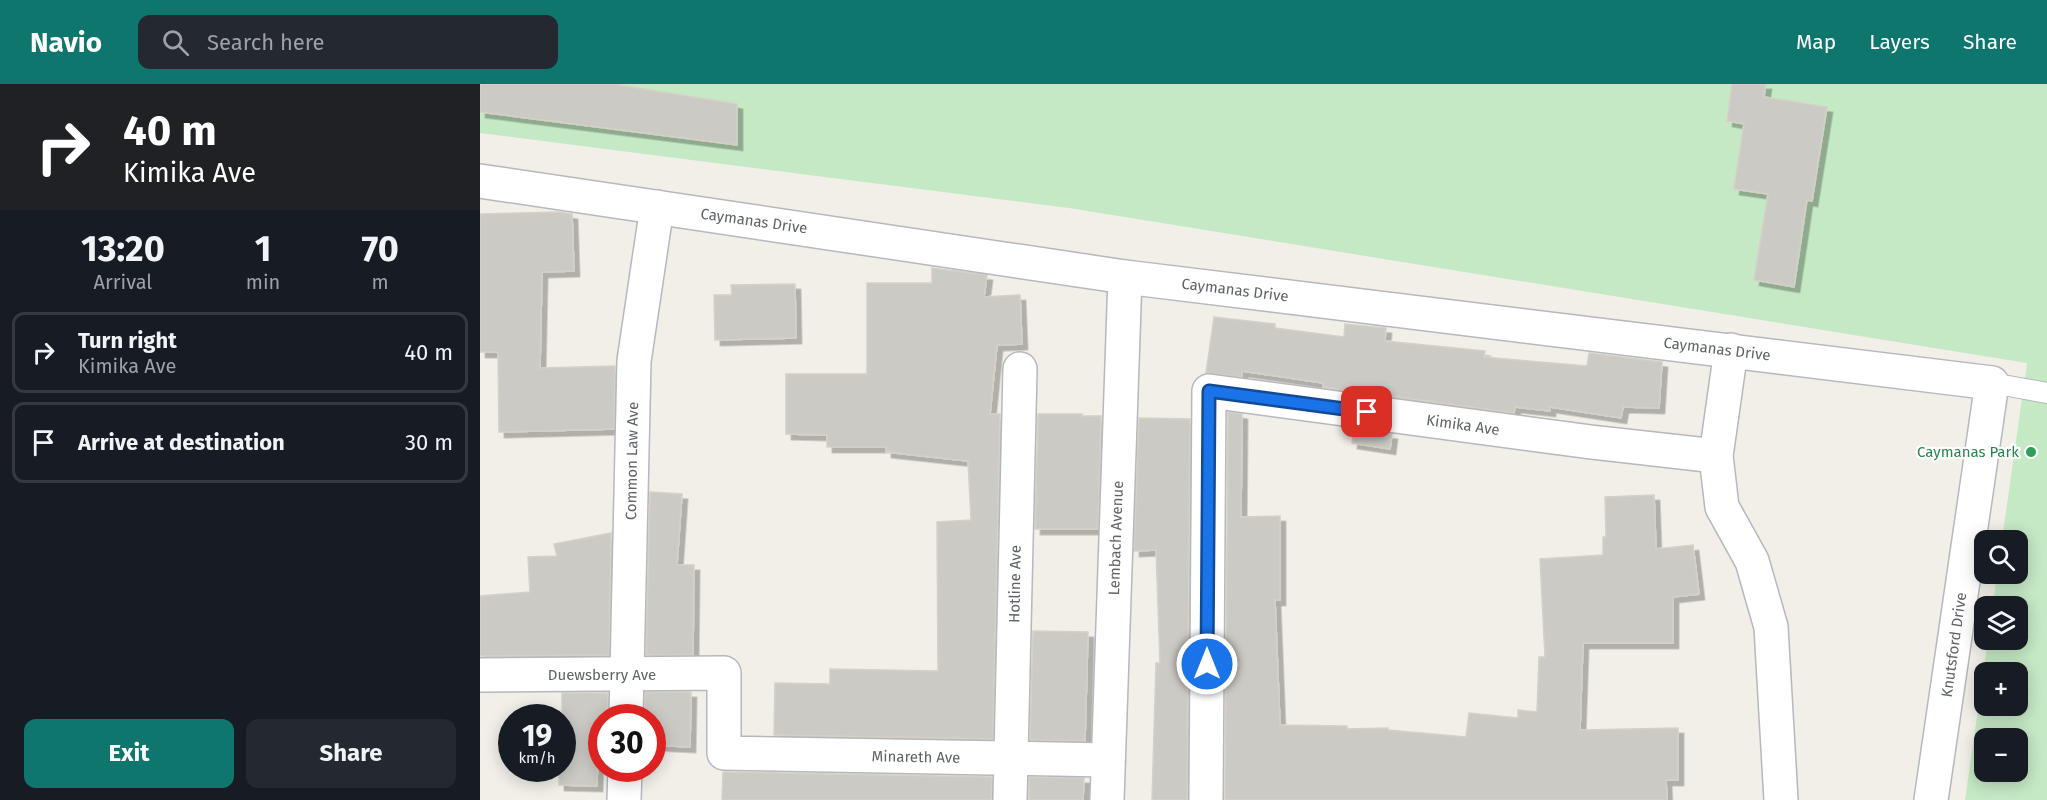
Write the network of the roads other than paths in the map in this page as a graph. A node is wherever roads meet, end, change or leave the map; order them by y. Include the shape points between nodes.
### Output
1 (480, 181) edge
2 (657, 207) junction
3 (1125, 277) junction
4 (1731, 350) junction
5 (1020, 369) dead end
6 (1992, 382) junction
7 (2047, 393) edge
8 (1716, 456) junction
9 (480, 675) edge
10 (627, 675) junction
11 (626, 704) edge
12 (724, 753) joint
13 (1011, 759) junction
14 (1107, 760) junction
15 (625, 782) edge
16 (624, 800) edge
17 (1010, 800) edge
18 (1107, 800) edge
19 (1206, 800) edge
20 (1781, 800) edge
21 (1931, 800) edge

1 - 2 street, Caymanas Drive
2 - 3 street, Caymanas Drive
2 - 10 street, Common Law Ave via 634,361
3 - 4 street, Caymanas Drive
3 - 14 street, Lembach Avenue
4 - 6 street, Caymanas Drive
4 - 8 street
5 - 13 street, Hotline Ave
6 - 7 lane
6 - 21 street, Knutsford Drive
8 - 19 street, Kimika Ave via 1209,391
8 - 20 street via 1722,507 1752,561 1771,627
9 - 10 street, Duewsberry Ave
10 - 11 street, Common Law Ave
10 - 12 street, Duewsberry Ave via 724,674
12 - 13 street, Minareth Ave
13 - 14 street, Minareth Ave
13 - 17 street, Hotline Ave
14 - 18 street, Lembach Avenue
15 - 16 street

